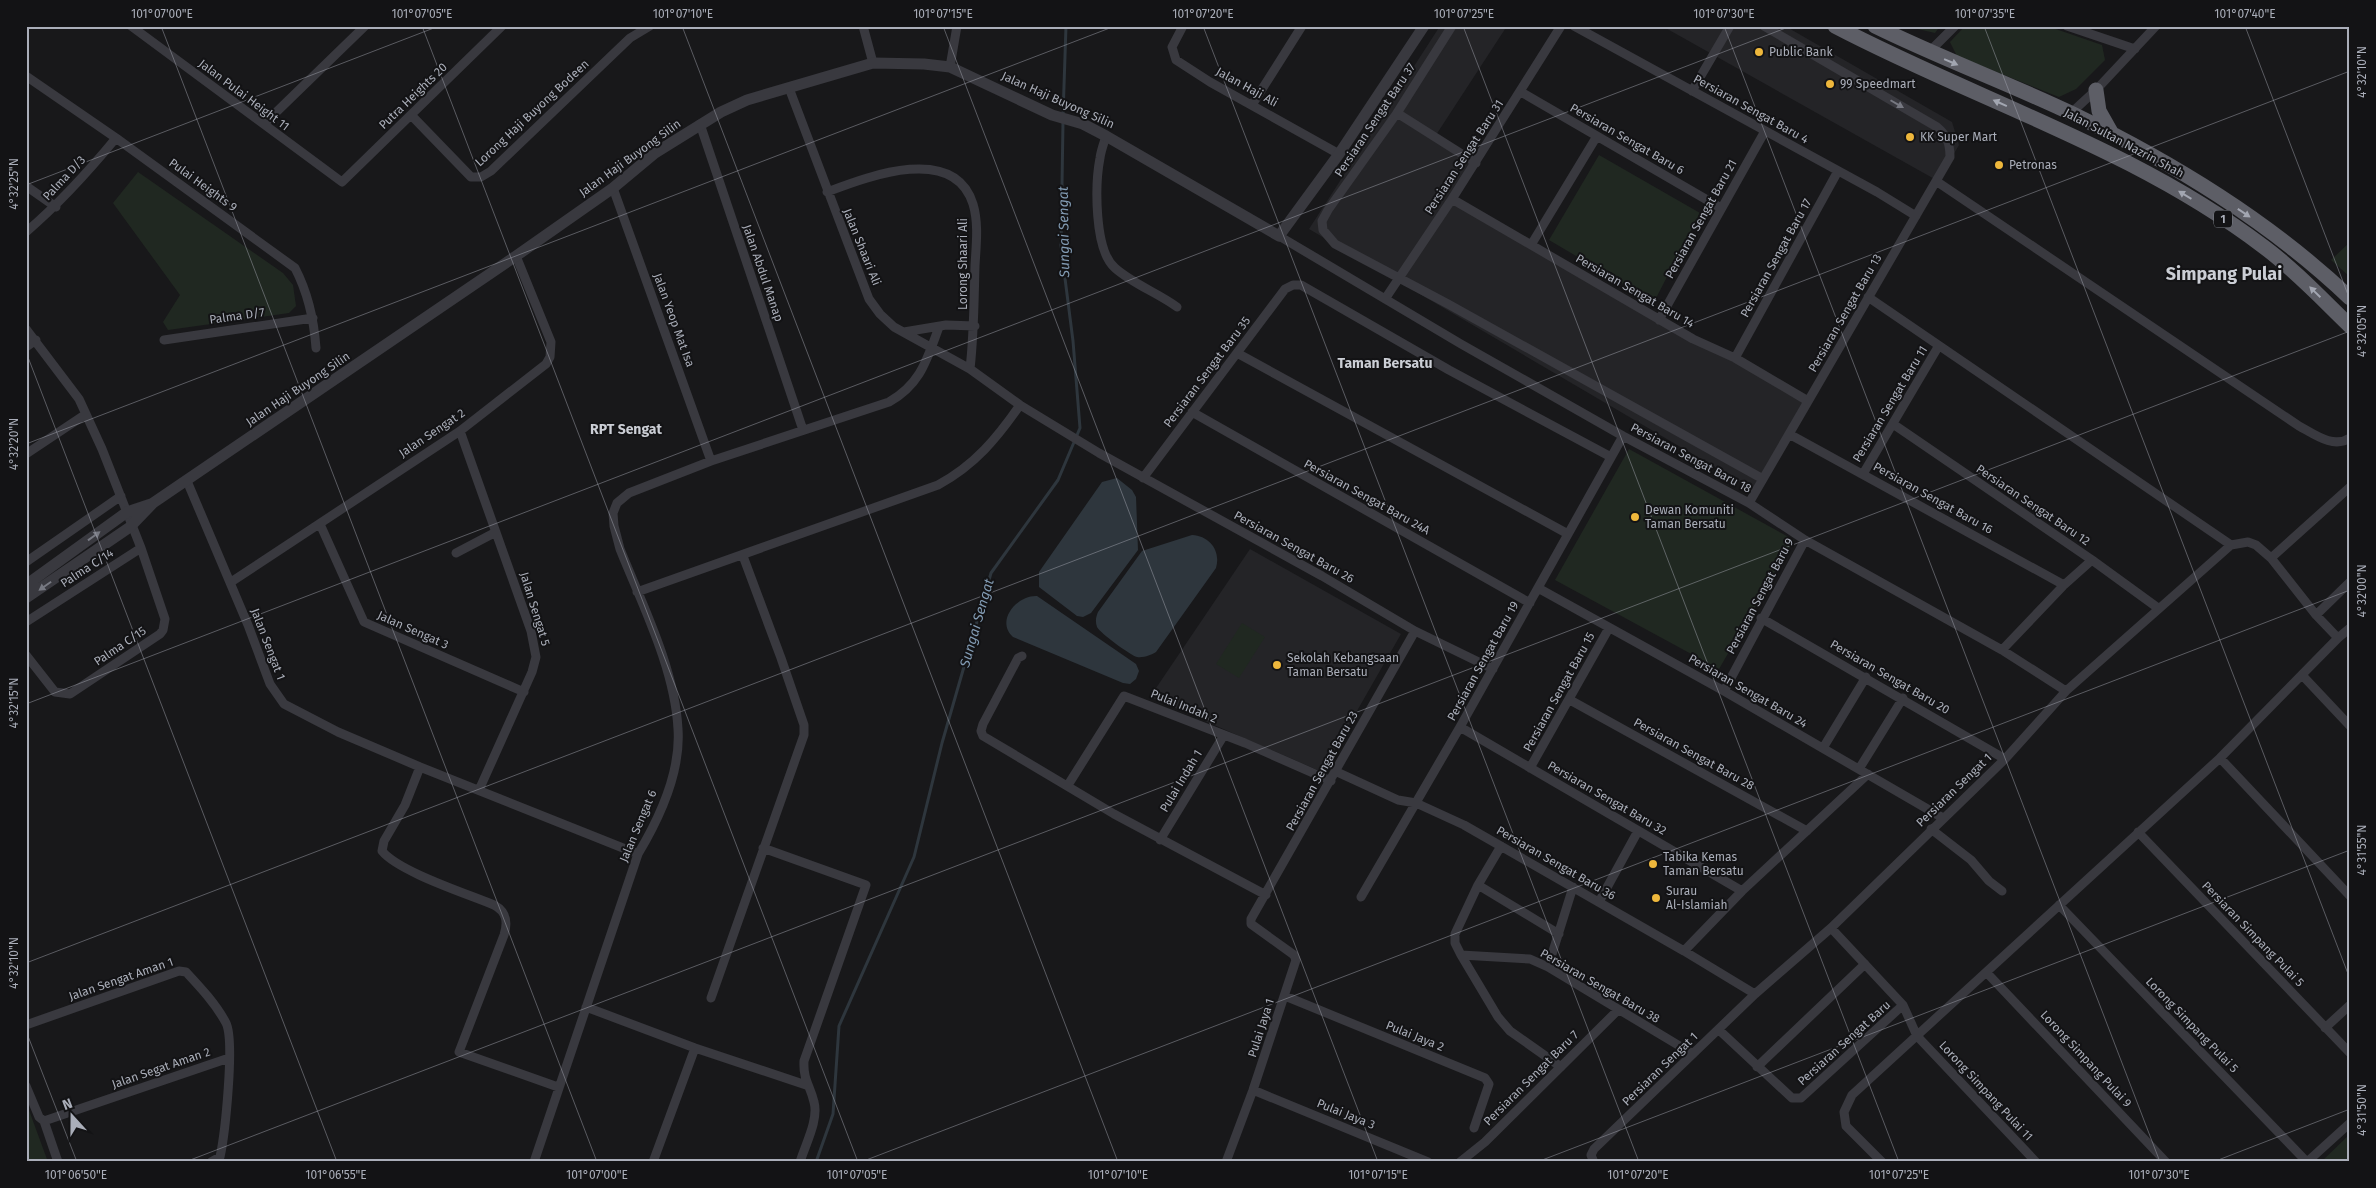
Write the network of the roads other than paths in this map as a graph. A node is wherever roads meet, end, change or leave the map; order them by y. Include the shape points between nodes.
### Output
1 (131, 26) edge
2 (365, 26) edge
3 (502, 26) edge
4 (650, 26) edge
5 (863, 26) edge
6 (957, 26) edge
7 (1183, 26) edge
8 (1302, 26) edge
9 (1424, 26) edge
10 (1452, 26) edge
11 (1561, 26) edge
12 (1574, 26) edge
13 (1730, 26) edge
14 (1764, 26) edge
15 (1835, 26) edge
16 (1875, 26) edge
17 (1955, 26) edge
18 (2067, 26) edge
19 (2156, 26) edge
20 (2135, 49) junction
21 (1929, 52) junction
22 (873, 64) junction
23 (950, 67) junction
24 (26, 76) edge
25 (788, 88) junction
26 (2096, 90) junction
27 (1692, 91) junction
28 (1521, 92) junction
29 (1252, 105) junction
30 (1397, 113) junction
31 (2071, 113) junction
32 (412, 116) junction
33 (2045, 123) junction
34 (264, 124) junction
35 (700, 124) junction
36 (1765, 131) junction
37 (2112, 134) junction
38 (1106, 136) junction
39 (1597, 136) junction
40 (116, 138) junction
41 (2078, 138) junction
42 (1339, 154) junction
43 (1476, 162) junction
44 (1838, 170) junction
45 (1936, 181) junction
46 (342, 182) joint
47 (26, 186) edge
48 (613, 188) junction
49 (827, 192) junction
50 (1452, 199) junction
51 (56, 207) junction
52 (1722, 208) junction
53 (1916, 216) junction
54 (26, 232) edge
55 (1280, 236) junction
56 (1531, 245) junction
57 (516, 256) junction
58 (1400, 277) junction
59 (1868, 297) junction
60 (2350, 298) edge
61 (1385, 299) junction
62 (1177, 307) dead end
63 (313, 318) junction
64 (1659, 320) junction
65 (975, 326) junction
66 (2350, 326) edge
67 (939, 327) junction
68 (26, 329) edge
69 (904, 332) junction
70 (36, 340) junction
71 (164, 340) dead end
72 (1938, 346) junction
73 (26, 347) edge
74 (316, 348) dead end
75 (930, 348) junction
76 (1237, 353) junction
77 (1735, 358) junction
78 (970, 369) junction
79 (1808, 401) junction
80 (1020, 405) junction
81 (1192, 412) junction
82 (86, 414) junction
83 (1893, 424) junction
84 (803, 430) junction
85 (460, 431) junction
86 (1789, 434) junction
87 (1623, 436) junction
88 (2350, 438) edge
89 (26, 454) edge
90 (1611, 457) junction
91 (711, 461) junction
92 (1863, 474) junction
93 (1143, 478) junction
94 (1762, 479) junction
95 (187, 481) junction
96 (2350, 487) edge
97 (121, 496) junction
98 (1749, 503) junction
99 (153, 504) junction
100 (127, 512) junction
101 (320, 524) junction
102 (132, 525) junction
103 (496, 532) junction
104 (1568, 534) junction
105 (1805, 540) junction
106 (2231, 545) junction
107 (141, 548) junction
108 (456, 553) dead end
109 (743, 556) junction
110 (2271, 558) junction
111 (2092, 560) junction
112 (26, 562) edge
113 (231, 582) junction
114 (2350, 582) edge
115 (26, 585) edge
116 (2064, 585) junction
117 (1538, 588) junction
118 (637, 592) junction
119 (26, 598) edge
120 (1530, 603) junction
121 (2158, 608) junction
122 (2316, 615) junction
123 (1762, 618) junction
124 (26, 622) edge
125 (1609, 628) junction
126 (2350, 628) edge
127 (1415, 632) junction
128 (2338, 638) junction
129 (2002, 650) junction
130 (26, 655) edge
131 (1022, 656) dead end
132 (1493, 669) junction
133 (2302, 675) junction
134 (1866, 677) junction
135 (1724, 691) junction
136 (2066, 691) junction
137 (524, 692) junction
138 (1903, 698) junction
139 (1570, 700) junction
140 (2350, 726) edge
141 (1460, 727) junction
142 (1224, 735) junction
143 (1823, 748) junction
144 (2220, 758) junction
145 (2005, 759) junction
146 (420, 767) junction
147 (1530, 768) junction
148 (1859, 769) junction
149 (1336, 772) junction
150 (1868, 774) junction
151 (1331, 782) junction
152 (1068, 785) junction
153 (479, 790) junction
154 (1416, 803) junction
155 (1943, 818) junction
156 (1931, 829) junction
157 (1638, 831) junction
158 (1807, 831) junction
159 (2138, 832) junction
160 (1160, 840) junction
161 (1501, 846) junction
162 (764, 848) junction
163 (638, 854) junction
164 (1478, 885) junction
165 (1573, 887) junction
166 (1742, 891) junction
167 (2002, 891) dead end
168 (1266, 895) junction
169 (2350, 896) edge
170 (1361, 897) dead end
171 (1599, 902) junction
172 (2059, 905) junction
173 (1250, 921) joint
174 (1831, 928) junction
175 (1559, 934) junction
176 (1684, 951) junction
177 (1461, 954) junction
178 (1865, 964) junction
179 (1548, 967) junction
180 (1987, 972) junction
181 (1755, 994) junction
182 (1285, 996) junction
183 (711, 998) dead end
184 (2350, 1005) edge
185 (586, 1006) junction
186 (1903, 1006) junction
187 (1618, 1010) junction
188 (26, 1025) edge
189 (2325, 1028) junction
190 (1719, 1030) junction
191 (1917, 1036) junction
192 (695, 1048) junction
193 (2350, 1053) edge
194 (1693, 1054) junction
195 (229, 1058) junction
196 (1757, 1067) junction
197 (1561, 1068) junction
198 (806, 1085) junction
199 (26, 1086) edge
200 (558, 1087) junction
201 (1253, 1090) junction
202 (44, 1122) junction
203 (2350, 1123) edge
204 (1474, 1128) dead end
205 (1592, 1160) dead end
206 (58, 1162) edge
207 (211, 1162) edge
208 (534, 1162) edge
209 (653, 1162) edge
210 (800, 1162) edge
211 (1226, 1162) edge
212 (1428, 1162) edge
213 (1460, 1162) edge
214 (1882, 1162) edge
215 (2036, 1162) edge
216 (2166, 1162) edge
217 (2307, 1162) edge

1 - 34 street, Jalan Pulai Height 11
2 - 34 street
3 - 32 street, Putra Heights 20
4 - 32 street, Lorong Haji Buyong Bodeen via 630,38 481,177 471,176
5 - 22 street
6 - 23 street
7 - 29 street, Jalan Haji Ali via 1172,47 1176,60
8 - 29 street
9 - 42 street
10 - 30 street, Persiaran Sengat Baru 37
11 - 28 street, Persiaran Sengat Baru 31
12 - 27 street, Persiaran Sengat Baru 4
13 - 27 street
14 -> 45 street, Persiaran Sengat Baru 13 via 1944,132 1950,157
33 -> 15 highway, Jalan Sultan Nazrin Shah / 1
16 - 21 highway, Jalan Sultan Nazrin Shah / 1
17 - 21 street
18 - 20 street
19 - 20 street
20 - 26 street
21 -> 31 highway, Jalan Sultan Nazrin Shah / 1
22 - 23 street, Jalan Haji Buyong Silin
22 - 25 street, Jalan Haji Buyong Silin
23 - 38 street, Jalan Haji Buyong Silin via 1052,115 1083,124
24 - 40 street, Pulai Heights 9
25 - 35 street, Jalan Haji Buyong Silin via 747,100
25 - 49 street, Jalan Shaari Ali
26 - 31 street
26 - 37 highway via 2099,111
27 - 36 street, Persiaran Sengat Baru 4
28 - 39 street, Persiaran Sengat Baru 6
28 - 43 street, Persiaran Sengat Baru 31
29 - 42 street, Jalan Haji Ali
30 - 43 street
30 - 58 street, Persiaran Sengat Baru 37 via 1322,221 1323,230 1335,244
31 - 33 highway
31 - 37 highway, Jalan Sultan Nazrin Shah / 1
31 - 41 highway
32 - 46 street, Putra Heights 20
33 - 41 highway, 1
34 - 46 street, Jalan Pulai Height 11
35 - 48 street, Jalan Haji Buyong Silin via 655,153
35 - 84 street, Jalan Abdul Manap
36 - 44 street, Persiaran Sengat Baru 4
36 - 52 street, Persiaran Sengat Baru 21
37 -> 60 highway, Jalan Sultan Nazrin Shah / 1 via 2197,182 2272,231
38 - 55 street, Jalan Haji Buyong Silin
38 - 62 street via 1100,157 1098,194 1105,256 1115,268
39 - 52 street, Persiaran Sengat Baru 6
39 - 56 street
40 - 51 street, Palma D/3
40 - 63 street, Pulai Heights 9 via 295,268
66 -> 41 highway, Jalan Sultan Nazrin Shah / 1 via 2262,246 2169,185
42 - 55 street
43 - 50 street, Persiaran Sengat Baru 31
44 - 53 street, Persiaran Sengat Baru 4
44 - 77 street, Persiaran Sengat Baru 17
45 - 53 street, Persiaran Sengat Baru 13
45 - 88 street via 2299,426 2332,442
47 - 51 street
48 - 57 street, Jalan Haji Buyong Silin
48 - 91 street, Jalan Yeop Mat Isa
49 - 65 street, Lorong Shaari Ali via 908,168 927,169 958,182 973,203 976,217
49 - 69 street, Jalan Shaari Ali via 869,299 886,320
50 - 56 street, Persiaran Sengat Baru 14
50 - 58 street, Persiaran Sengat Baru 31
51 - 54 street, Palma D/3
52 - 64 street, Persiaran Sengat Baru 21
53 - 59 street, Persiaran Sengat Baru 13
55 - 61 street, Persiaran Sengat Baru 18
56 - 64 street, Persiaran Sengat Baru 14
57 - 85 street, Jalan Sengat 2 via 551,342 550,356 539,372
57 - 95 street, Jalan Haji Buyong Silin
58 - 61 street, Persiaran Sengat Baru 31
58 - 94 street
59 - 72 street
59 - 79 street, Persiaran Sengat Baru 13
61 - 87 street, Persiaran Sengat Baru 18
63 - 71 street, Palma D/7
63 - 74 street, Pulai Heights 9
64 - 77 street, Persiaran Sengat Baru 14 via 1692,340
65 - 67 street
65 - 78 street, Lorong Shaari Ali
67 - 69 street
67 - 75 street
68 - 70 street
69 - 75 street, Jalan Shaari Ali
70 - 73 street
70 - 82 street via 79,399
72 - 83 street, Persiaran Sengat Baru 11
72 - 106 street
75 - 78 street, Jalan Shaari Ali
75 - 84 street via 918,378 898,397 881,406
76 - 81 street, Persiaran Sengat Baru 35
76 - 90 street, Persiaran Sengat Baru 35 via 1285,289 1301,285 1449,370
76 - 104 street
77 - 79 street, Persiaran Sengat Baru 14
78 - 80 street, Jalan Shaari Ali
79 - 86 street, Persiaran Sengat Baru 13
80 - 93 street, Persiaran Sengat Baru 26
80 - 109 street via 996,438 959,474 938,485
81 - 93 street, Persiaran Sengat Baru 35
81 - 120 street, Persiaran Sengat Baru 24A
82 - 89 street
82 - 97 street
83 - 92 street, Persiaran Sengat Baru 11
83 - 111 street, Persiaran Sengat Baru 12
84 - 91 street
85 - 101 street, Jalan Sengat 2
85 - 103 street, Jalan Sengat 5
86 - 92 street, Persiaran Sengat Baru 16
86 - 94 street, Persiaran Sengat Baru 13
87 - 90 street, Persiaran Sengat Baru 19
87 - 98 street, Persiaran Sengat Baru 18
90 - 104 street, Persiaran Sengat Baru 19
91 - 118 street, Jalan Sengat 6 via 622,498 617,503 614,526
92 - 116 street, Persiaran Sengat Baru 16
93 - 127 street, Persiaran Sengat Baru 26 via 1322,576
94 - 98 street, Persiaran Sengat Baru 13
95 - 99 street, Jalan Haji Buyong Silin
95 - 113 street, Jalan Sengat 1
96 - 110 street
97 - 100 street
97 - 112 street
98 - 105 street, Persiaran Sengat Baru 18
99 - 100 street
99 - 102 street
100 - 102 street
115 -> 100 street
101 - 113 street, Jalan Sengat 2
101 - 137 street, Jalan Sengat 3 via 364,622
102 - 107 street
102 -> 119 street
103 - 108 street
103 - 137 street, Jalan Sengat 5 via 534,643 536,657
104 - 117 street, Persiaran Sengat Baru 19
105 - 123 street, Persiaran Sengat Baru 9
105 - 129 street, Persiaran Sengat Baru 18
106 - 110 street via 2248,542
106 - 121 street, Persiaran Sengat 1
107 - 124 street, Palma C/14
107 - 130 street, Palma C/15 via 165,619 160,634 80,688 64,694 55,692
109 - 118 street
109 - 162 street via 804,725 804,735
110 - 122 street
111 - 116 street
111 - 121 street, Persiaran Sengat Baru 12
113 - 146 street, Jalan Sengat 1 via 270,684 284,704 338,732
114 - 122 street
116 - 129 street
117 - 120 street, Persiaran Sengat Baru 19
117 - 125 street, Persiaran Sengat Baru 24
118 - 163 street, Jalan Sengat 6 via 672,687 679,731 673,771 664,801
120 - 132 street, Persiaran Sengat Baru 19
121 - 136 street, Persiaran Sengat 1
122 - 128 street
123 - 134 street, Persiaran Sengat Baru 20
123 - 135 street, Persiaran Sengat Baru 9
125 - 135 street, Persiaran Sengat Baru 24
125 - 139 street, Persiaran Sengat Baru 15
126 - 128 street
127 - 132 street, Persiaran Sengat Baru 26
127 - 149 street, Persiaran Sengat Baru 23
128 - 133 street
129 - 136 street, Persiaran Sengat Baru 18
131 - 152 street via 1018,658 981,731 983,736 1021,760
132 - 141 street, Persiaran Sengat Baru 19
133 - 140 street
133 - 144 street
134 - 138 street, Persiaran Sengat Baru 20
134 - 143 street
135 - 143 street, Persiaran Sengat Baru 24
136 - 145 street, Persiaran Sengat 1
137 - 153 street, Jalan Sengat 5
138 - 145 street, Persiaran Sengat Baru 20
138 - 148 street
139 - 147 street, Persiaran Sengat Baru 15
139 - 158 street, Persiaran Sengat Baru 28
141 - 147 street, Persiaran Sengat Baru 32
141 - 154 street, Persiaran Sengat Baru 19
142 - 151 street, Pulai Indah 2
142 - 152 street, Pulai Indah 2 via 1124,696
142 - 160 street, Pulai Indah 1
143 - 148 street, Persiaran Sengat Baru 24
144 - 159 street
144 - 169 street
145 - 155 street, Persiaran Sengat 1
146 - 153 street, Jalan Sengat 1
146 - 200 street via 384,841 382,852 387,858 425,877 494,905 506,916 504,935 458,1052
147 - 157 street, Persiaran Sengat Baru 32
148 - 150 street, Persiaran Sengat Baru 24
149 - 151 street, Persiaran Sengat Baru 23
149 - 154 street, Persiaran Sengat Baru 36 via 1398,800
150 - 155 street, Persiaran Sengat Baru 24
150 - 158 street
151 - 168 street, Persiaran Sengat Baru 23
152 - 160 street
153 - 163 street, Jalan Sengat 1
154 - 161 street, Persiaran Sengat Baru 36
154 - 170 street, Persiaran Sengat Baru 19
155 - 156 street, Persiaran Sengat 1
156 - 167 street via 1971,860
156 - 174 street, Persiaran Sengat 1
157 - 166 street, Persiaran Sengat Baru 32
157 - 171 street
158 - 166 street
159 - 172 street
159 - 189 street, Persiaran Simpang Pulai 5
160 - 168 street
161 - 164 street
161 - 165 street, Persiaran Sengat Baru 36
162 - 183 street
162 - 198 street via 866,885 804,1061
163 - 185 street, Jalan Sengat 6
164 - 175 street
164 - 177 street via 1455,934 1455,944
165 - 171 street, Persiaran Sengat Baru 36
165 - 175 street
166 - 176 street
168 - 173 street, Persiaran Sengat Baru 23
171 - 176 street, Persiaran Sengat Baru 36
172 - 180 street
172 - 217 street, Lorong Simpang Pulai 5
173 - 182 street, Pulai Jaya 1 via 1296,957
174 - 178 street, Lorong Simpang Pulai 11
174 - 181 street, Persiaran Sengat 1
175 - 179 street
176 - 181 street, Persiaran Sengat Baru 36
177 - 179 street, Persiaran Sengat Baru 38 via 1530,959
177 - 197 street via 1498,1017 1510,1031
178 - 186 street, Lorong Simpang Pulai 11
178 - 196 street
179 - 187 street, Persiaran Sengat Baru 38
180 - 191 street
180 - 216 street, Lorong Simpang Pulai 9
181 - 190 street, Persiaran Sengat 1
182 - 201 street, Pulai Jaya 1
182 - 204 street, Pulai Jaya 2 via 1485,1078 1490,1084
184 - 189 street
185 - 192 street
185 - 200 street, Jalan Sengat 6
186 - 191 street, Lorong Simpang Pulai 11
186 - 196 street, Persiaran Sengat Baru via 1801,1098 1792,1098
187 - 194 street, Persiaran Sengat Baru 38
187 - 197 street, Persiaran Sengat Baru 7
188 - 195 street, Jalan Sengat Aman 1 via 173,972 186,972 227,1024
189 - 193 street, Persiaran Simpang Pulai 5
190 - 194 street, Persiaran Sengat 1
190 - 196 street
191 - 214 street via 1852,1095 1844,1112 1846,1126
191 - 215 street, Lorong Simpang Pulai 11
192 - 198 street
192 - 209 street
194 - 205 street, Persiaran Sengat 1 via 1594,1149
195 - 202 street, Jalan Segat Aman 2
195 - 207 street via 224,1135 220,1157
197 - 213 street, Persiaran Sengat Baru 7
198 - 210 street via 815,1103 815,1116
199 - 202 street
200 - 208 street, Jalan Sengat 6
201 - 211 street, Pulai Jaya 1
201 - 212 street, Pulai Jaya 3
202 - 206 street
203 - 217 street

